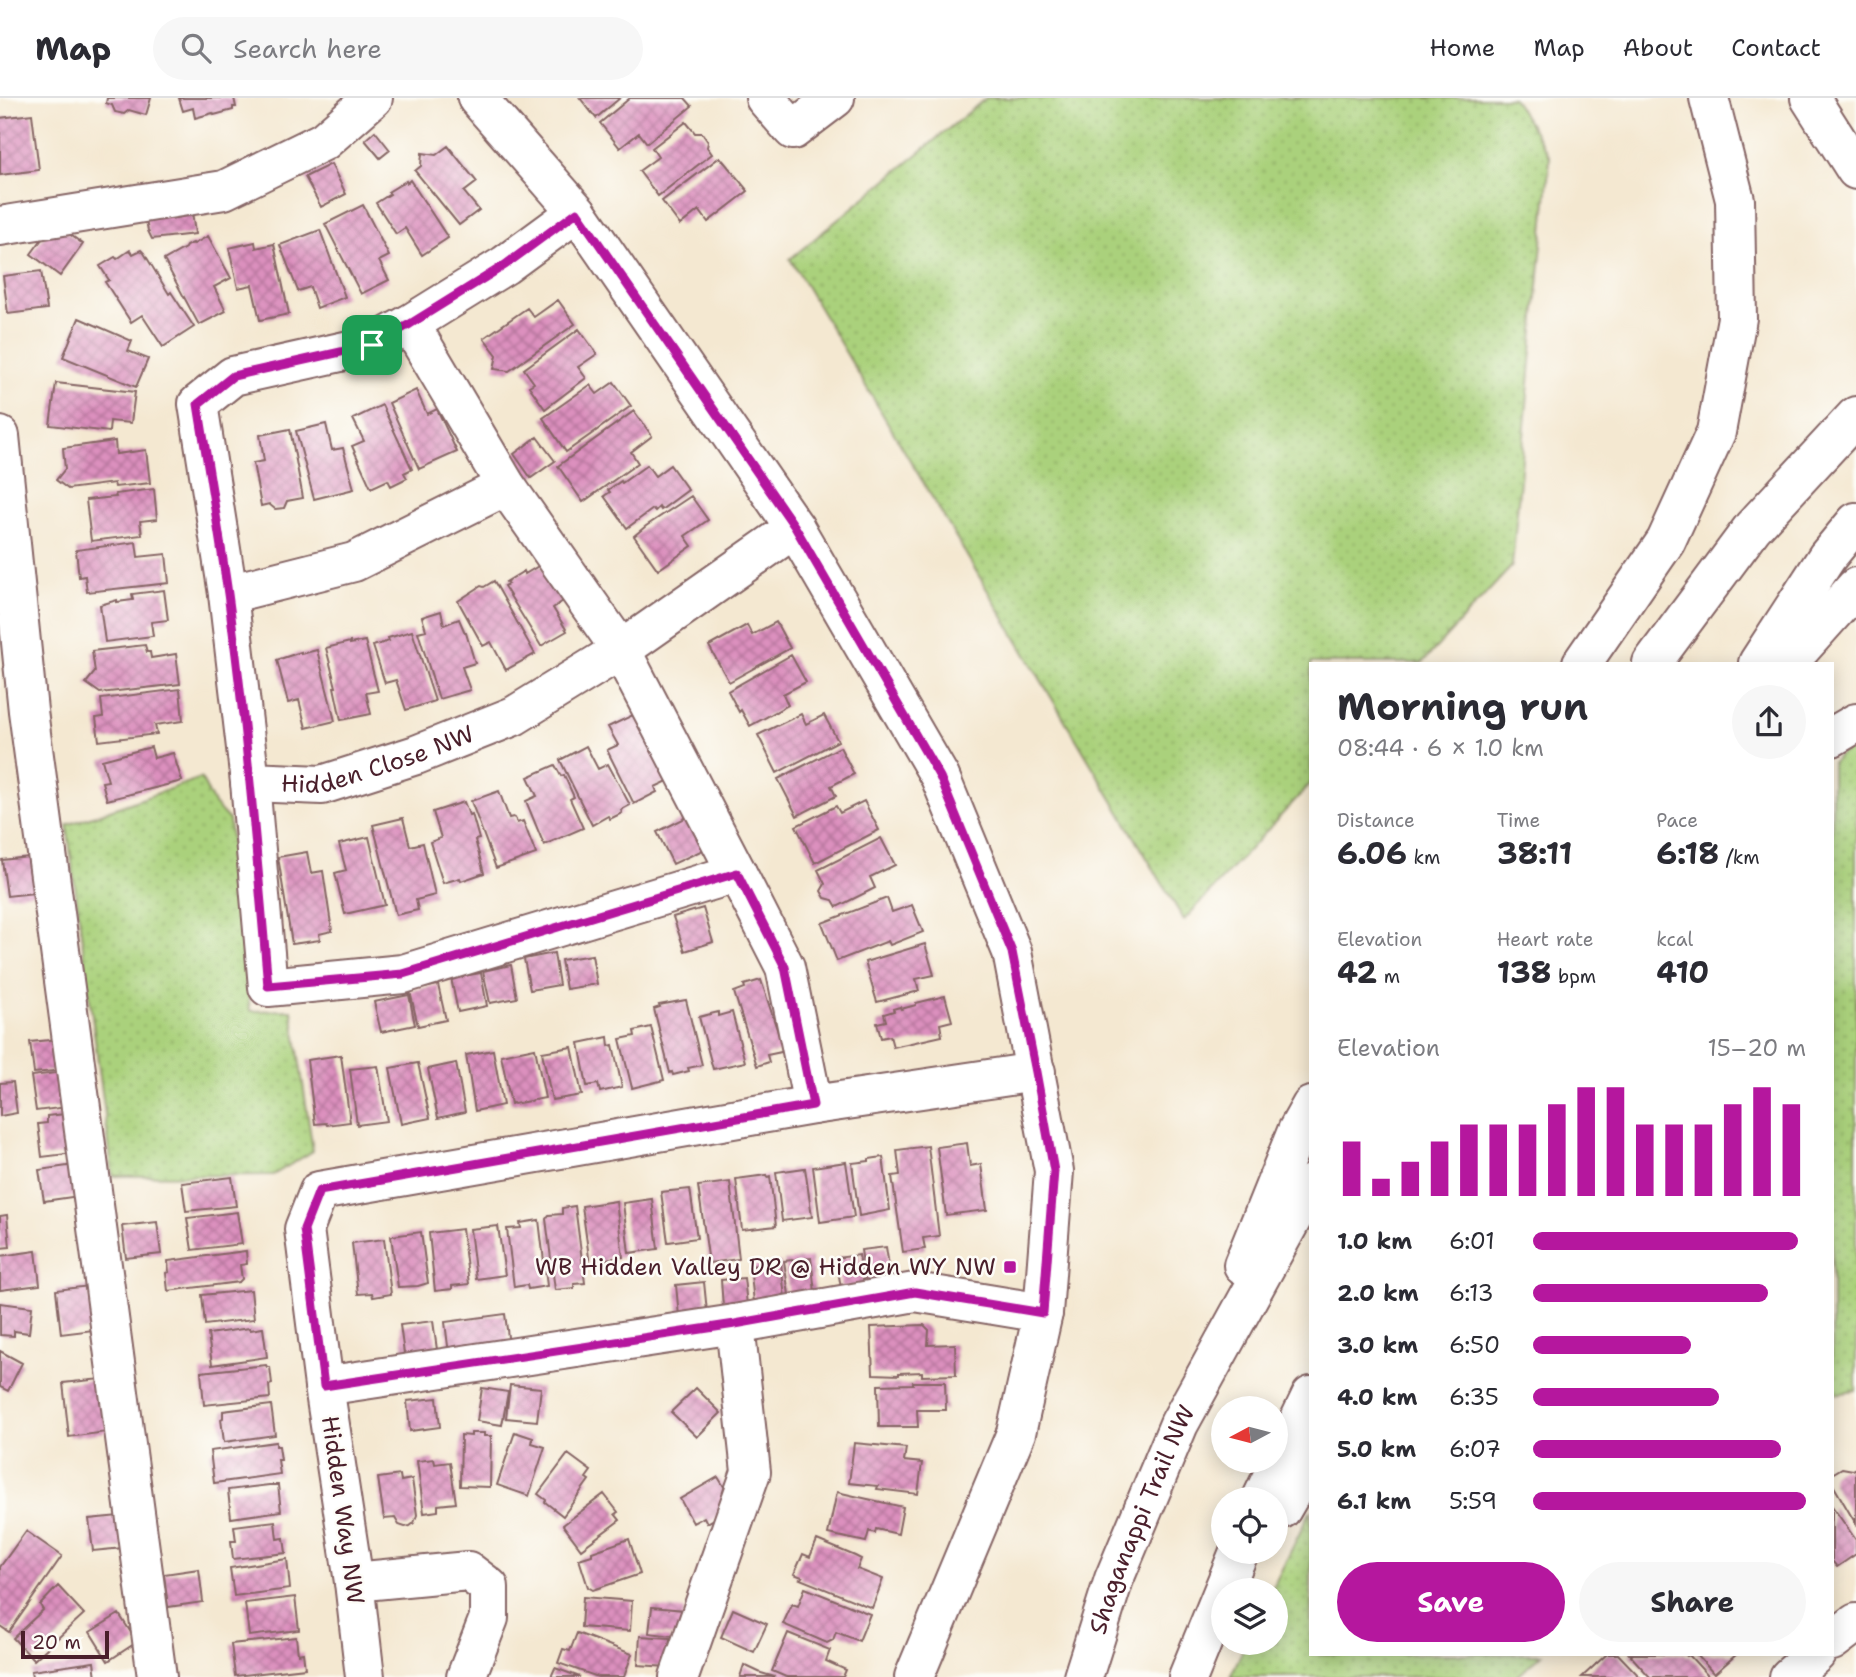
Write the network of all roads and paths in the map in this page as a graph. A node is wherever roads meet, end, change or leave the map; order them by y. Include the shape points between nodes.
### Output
1 (373, 98) edge
2 (477, 98) edge
3 (765, 98) edge
4 (835, 98) edge
5 (1709, 98) edge
6 (1810, 98) edge
7 (1856, 170) edge
8 (577, 212) junction
9 (0, 226) edge
10 (410, 324) junction
11 (1856, 416) edge
12 (0, 436) edge
13 (506, 486) junction
14 (1856, 522) edge
15 (795, 527) junction
16 (1856, 587) edge
17 (228, 594) junction
18 (621, 650) junction
19 (1583, 662) edge
20 (1653, 662) edge
21 (1759, 662) edge
22 (1789, 662) edge
23 (14, 713) edge
24 (1856, 723) edge
25 (1834, 736) edge
26 (250, 782) junction
27 (737, 873) junction
28 (1036, 1072) junction
29 (813, 1105) junction
30 (1309, 1110) edge
31 (1309, 1188) edge
32 (1043, 1313) junction
33 (735, 1324) junction
34 (324, 1386) junction
35 (1309, 1400) edge
36 (1179, 1424) junction
37 (1309, 1462) edge
38 (1267, 1487) edge
39 (1288, 1499) edge
40 (1234, 1564) edge
41 (354, 1582) junction
42 (1856, 1623) edge
43 (1211, 1633) edge
44 (1834, 1640) edge
45 (1814, 1656) edge
46 (1191, 1669) edge
47 (157, 1677) edge
48 (365, 1677) edge
49 (466, 1677) edge
50 (678, 1677) edge
51 (914, 1677) edge
52 (1083, 1677) edge
53 (1789, 1677) edge

1 - 9 street via 324,141 224,190
2 - 8 street
3 - 4 street via 793,130
5 - 19 street via 1735,200 1737,318 1716,432 1666,541
6 - 7 street
8 - 10 street, Hidden Close NW via 505,265
8 - 15 street
10 - 13 street
10 - 17 street, Hidden Close NW via 372,345 233,376 198,404
11 - 20 street via 1753,527
12 - 23 street
13 - 17 street via 354,562
13 - 18 street
14 - 21 street via 1827,557
15 - 18 street, Hidden Close NW
15 - 28 street via 940,777 1012,952
16 - 22 street
17 - 26 street, Hidden Close NW
18 - 26 street, Hidden Close NW via 514,716 416,755 322,785
18 - 27 street
23 - 47 street
24 - 25 street
26 - 27 street via 268,986 403,974
27 - 29 street via 785,967
28 - 29 street, Hidden Way NW
28 - 32 street via 1054,1171
29 - 34 street, Hidden Way NW via 319,1191 304,1229
30 - 36 street
31 - 36 street, Shaganappi Trail NW
32 - 33 street via 915,1292
32 - 51 street via 1016,1433
33 - 34 street
33 - 50 street via 751,1472
34 - 41 street, Hidden Way NW
35 - 38 street
36 - 52 street, Shaganappi Trail NW via 1114,1579
37 - 39 street
40 - 46 street
41 - 48 street, Hidden Way NW
41 - 49 street via 468,1571 489,1587 489,1618
42 - 44 street
43 - 46 street
45 - 53 street

